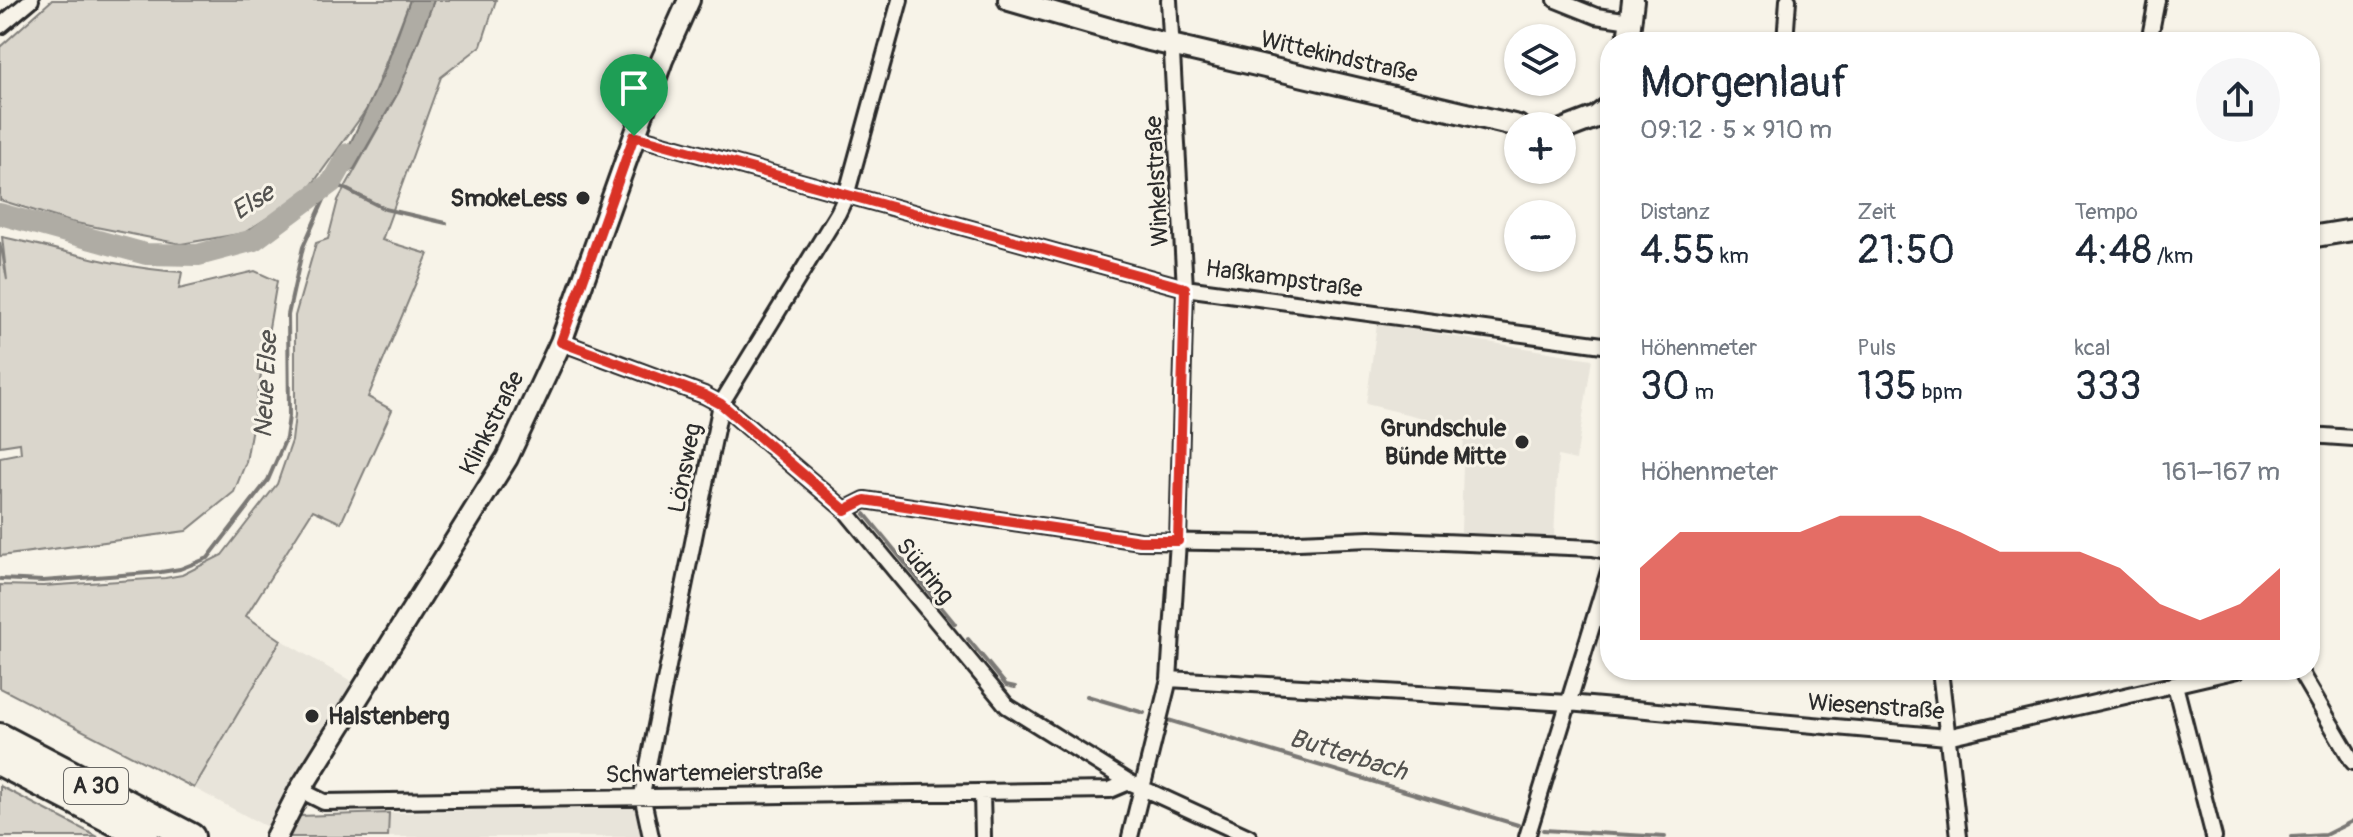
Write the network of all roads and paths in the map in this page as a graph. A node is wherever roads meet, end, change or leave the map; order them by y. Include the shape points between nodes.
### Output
1 (31, 0) edge
2 (689, 0) edge
3 (900, 0) edge
4 (1009, 0) edge
5 (1169, 0) edge
6 (1556, 0) edge
7 (1788, 0) edge
8 (2157, 0) edge
9 (0, 26) edge
10 (1632, 26) edge
11 (1786, 32) edge
12 (2151, 32) edge
13 (1171, 44) junction
14 (1600, 113) edge
15 (1504, 123) edge
16 (1576, 127) edge
17 (1600, 128) edge
18 (1576, 133) edge
19 (634, 136) junction
20 (846, 196) junction
21 (2353, 230) edge
22 (2320, 235) edge
23 (1185, 288) junction
24 (561, 342) junction
25 (1600, 345) edge
26 (721, 404) junction
27 (2320, 436) edge
28 (2353, 438) edge
29 (845, 510) junction
30 (1178, 541) junction
31 (1600, 550) edge
32 (1600, 600) edge
33 (1169, 679) junction
34 (1941, 680) edge
35 (2196, 680) edge
36 (2305, 680) edge
37 (2175, 685) junction
38 (1568, 703) junction
39 (0, 737) edge
40 (1947, 737) junction
41 (0, 762) edge
42 (2353, 762) edge
43 (1135, 785) junction
44 (300, 790) junction
45 (982, 792) junction
46 (642, 795) junction
47 (145, 837) edge
48 (191, 837) edge
49 (276, 837) edge
50 (651, 837) edge
51 (983, 837) edge
52 (1130, 837) edge
53 (1249, 837) edge
54 (1527, 837) edge
55 (1959, 837) edge
56 (2214, 837) edge

1 - 9 street
2 - 19 main road, Klinkstraße
3 - 20 street, Lönsweg
4 - 13 main road, Wittekindstraße
5 - 13 street, Winkelstraße
6 - 10 street
7 - 11 street
8 - 12 street
13 - 15 main road, Wittekindstraße
13 - 23 street, Winkelstraße
14 - 16 main road
17 - 18 main road
19 - 20 street, Haßkampstraße
19 - 24 main road, Klinkstraße
20 - 23 street, Haßkampstraße
20 - 26 street, Lönsweg
21 - 22 main road
23 - 25 street, Haßkampstraße
23 - 30 street, Winkelstraße
24 - 26 street, Südring
24 - 44 main road, Klinkstraße via 507,458
26 - 29 street, Südring
26 - 46 street, Lönsweg
27 - 28 street
29 - 30 street via 865,500 1140,541
29 - 43 street, Südring via 1007,706
30 - 31 street via 1370,539
30 - 33 street, Winkelstraße
32 - 38 street
33 - 38 street, Wiesenstraße
33 - 43 street, Winkelstraße
34 - 40 street
35 - 37 street, Wiesenstraße
36 - 42 street
37 - 40 street, Wiesenstraße
37 - 56 street
38 - 40 street, Wiesenstraße
38 - 54 street
39 - 48 highway, A 30
40 - 55 street
41 - 47 highway, A 30
43 - 45 street, Schwartemeierstraße
43 - 52 street, Winkelstraße
43 - 53 street, Südring
44 - 46 street, Schwartemeierstraße via 324,802
44 - 49 main road, Klinkstraße
45 - 46 street, Schwartemeierstraße
45 - 51 street
46 - 50 street, Lönsweg

